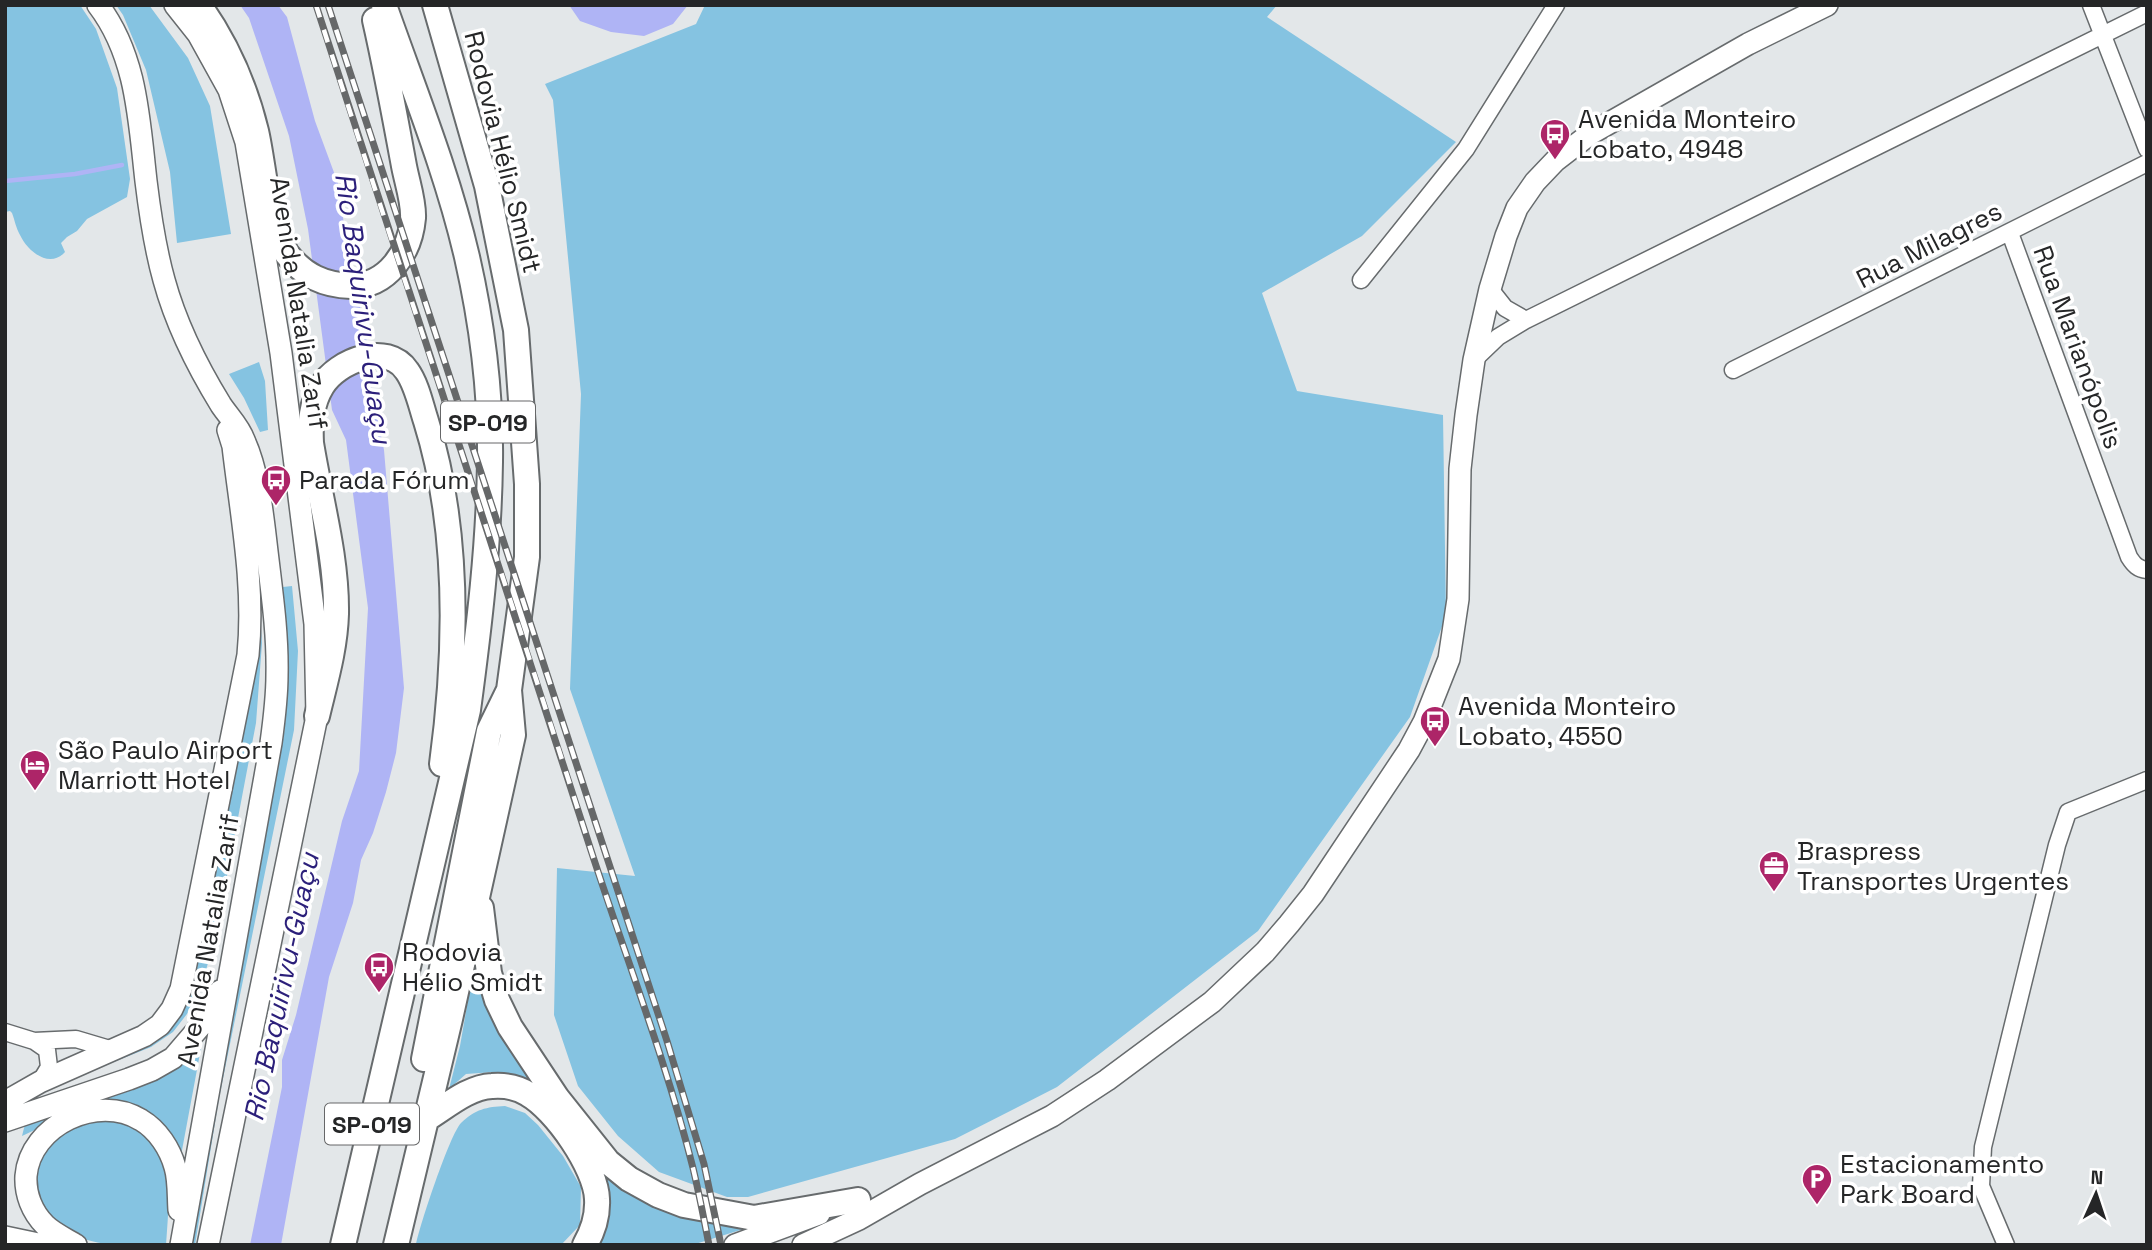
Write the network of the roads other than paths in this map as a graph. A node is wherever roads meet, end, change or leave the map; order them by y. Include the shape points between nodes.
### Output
1 (98, 5) edge
2 (175, 5) edge
3 (199, 5) edge
4 (372, 5) edge
5 (384, 5) edge
6 (435, 5) edge
7 (1556, 5) edge
8 (1828, 5) edge
9 (2091, 5) edge
10 (2147, 13) edge
11 (2103, 33) junction
12 (2147, 149) edge
13 (2147, 163) edge
14 (2010, 233) junction
15 (1360, 280) dead end
16 (1490, 289) junction
17 (1526, 320) junction
18 (1474, 360) junction
19 (1733, 370) dead end
20 (221, 404) junction
21 (2147, 570) edge
22 (509, 690) junction
23 (317, 716) junction
24 (2147, 780) edge
25 (436, 848) junction
26 (478, 892) junction
27 (234, 954) junction
28 (5, 1032) edge
29 (34, 1041) junction
30 (113, 1050) junction
31 (40, 1082) junction
32 (5, 1102) edge
33 (426, 1119) junction
34 (5, 1121) edge
35 (920, 1184) junction
36 (858, 1200) junction
37 (5, 1237) edge
38 (181, 1242) edge
39 (43, 1245) edge
40 (76, 1245) edge
41 (208, 1245) edge
42 (343, 1245) edge
43 (384, 1245) edge
44 (396, 1245) edge
45 (585, 1245) edge
46 (735, 1245) edge
47 (803, 1245) edge
48 (2006, 1245) edge

1 - 20 main road, Avenida Natalia Zarif via 121,45 138,103 156,245 174,312
2 - 23 main road, Avenida Natalia Zarif via 198,34 229,90 246,142 281,353 312,591
3 - 4 highway via 243,86 277,233 287,253 320,282 358,286 374,282 394,267 406,248 413,215
5 - 25 highway, SP-019 via 447,183 467,257 482,334 486,387 490,461 479,626 468,710
6 - 22 highway, Rodovia Hélio Smidt / SP-019 via 487,186 516,330 527,484 527,557
7 - 15 street via 1466,149
8 - 16 main road via 1624,113 1555,161 1512,218
9 - 11 street
10 - 11 street
11 - 12 street
11 - 17 street
13 - 14 street, Rua Milagres
14 - 19 street, Rua Milagres
14 - 21 street, Rua Marianópolis via 2129,557 2141,570
16 - 17 street via 1506,308
16 - 18 main road
17 - 18 street via 1498,337
18 - 35 main road via 1460,469 1458,614 1449,659 1409,750 1312,894 1265,951 1212,1002 1052,1116
20 - 27 main road, Avenida Natalia Zarif via 235,421 252,462 264,527 277,673 271,743
20 - 30 main road via 233,446 252,623 248,655 181,989 160,1025
22 - 26 highway, Rodovia Hélio Smidt / SP-019 via 513,735
22 - 43 highway, Rodovia Hélio Smidt / SP-019 via 489,731
23 - 25 highway via 336,615 311,443 313,405 323,384 343,365 379,356 398,362 415,390 440,481 447,534 453,656
23 - 41 main road, Avenida Natalia Zarif
24 - 48 street via 2068,812 2057,845 1980,1166 1981,1186
25 - 42 highway, SP-019
26 - 33 highway, Rodovia Hélio Smidt / SP-019
26 - 36 highway via 489,973 510,1027 557,1098 608,1161 629,1179 684,1205 754,1218
27 - 34 main road via 204,1022 173,1058 129,1079
27 - 38 main road, Avenida Natalia Zarif
28 - 29 street
29 - 30 street via 76,1040
29 - 31 street via 44,1046 50,1060
30 - 31 main road
31 - 32 main road
33 - 44 highway, Rodovia Hélio Smidt / SP-019
33 - 45 highway via 475,1088 492,1086 512,1087 547,1108 593,1179 596,1222
35 - 36 main road
35 - 47 main road
36 - 46 main road
37 - 39 main road
38 - 40 main road via 176,1170 163,1141 139,1118 93,1111 50,1130 27,1167 32,1206 44,1224

